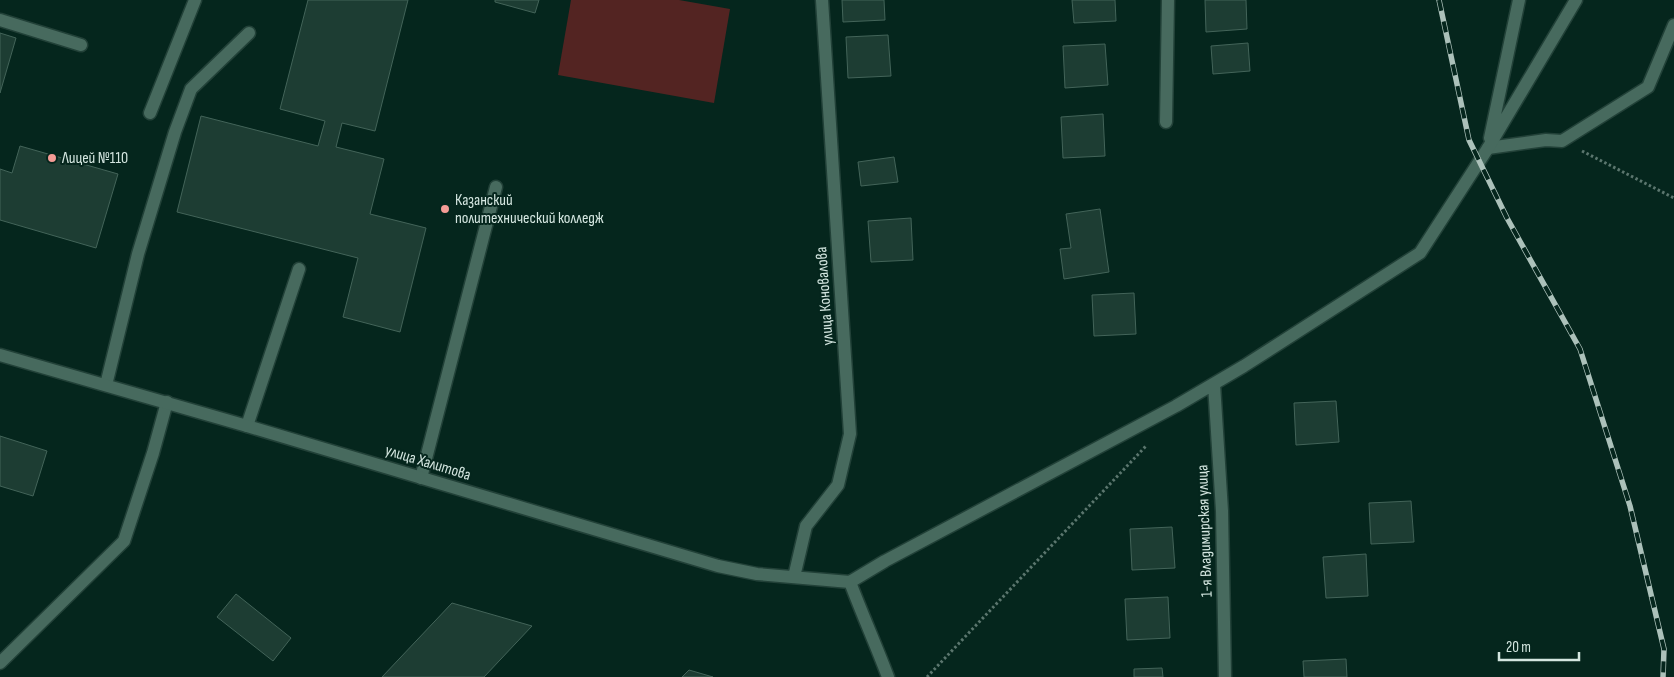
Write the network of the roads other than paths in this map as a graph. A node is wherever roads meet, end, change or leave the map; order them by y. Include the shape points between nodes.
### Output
1 (195, 0) edge
2 (822, 0) edge
3 (1168, 0) edge
4 (1519, 0) edge
5 (1576, 0) edge
6 (0, 20) edge
7 (1674, 25) edge
8 (249, 34) dead end
9 (81, 45) dead end
10 (150, 113) dead end
11 (1166, 122) dead end
12 (1488, 148) junction
13 (496, 187) dead end
14 (299, 269) dead end
15 (0, 355) edge
16 (1214, 384) junction
17 (106, 386) junction
18 (167, 402) junction
19 (247, 426) junction
20 (421, 478) junction
21 (794, 577) junction
22 (850, 582) junction
23 (0, 663) edge
24 (888, 677) edge
25 (1225, 677) edge

1 - 10 street
2 - 21 street, улица Коновалова via 850,434 838,485 806,526
3 - 11 street
4 - 12 street
5 - 12 street
6 - 9 street
7 - 12 street via 1648,87 1562,141 1546,140
8 - 17 street via 191,89 138,254
12 - 16 street via 1420,253
13 - 20 street
14 - 19 street
15 - 17 street, улица Халитова
16 - 22 street
16 - 25 street, 1-я Владимирская улица via 1222,512
17 - 18 street, улица Халитова
18 - 19 street, улица Халитова
18 - 23 street via 124,541
19 - 20 street, улица Халитова
20 - 21 street, улица Халитова via 718,566
21 - 22 street, улица Халитова
22 - 24 street

